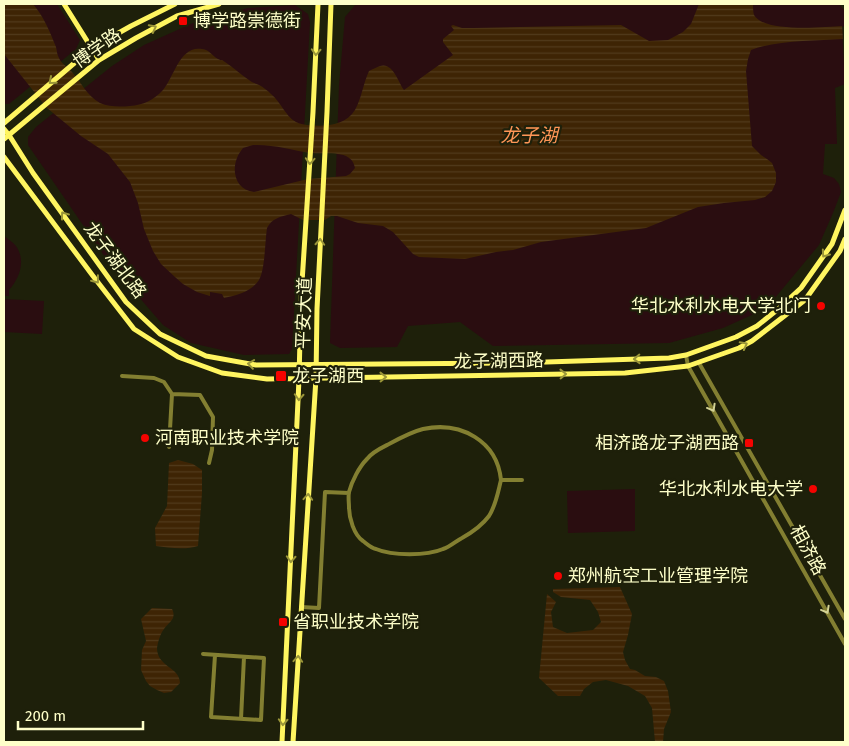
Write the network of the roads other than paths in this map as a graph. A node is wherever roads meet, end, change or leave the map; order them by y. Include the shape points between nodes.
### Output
1 (64, 4) edge
2 (175, 4) edge
3 (219, 4) edge
4 (318, 4) edge
5 (331, 4) edge
6 (92, 48) junction
7 (99, 60) junction
8 (4, 123) edge
9 (4, 129) edge
10 (9, 135) junction
11 (4, 139) edge
12 (4, 157) edge
13 (845, 210) edge
14 (845, 238) edge
15 (686, 355) junction
16 (699, 363) junction
17 (299, 365) junction
18 (316, 365) junction
19 (688, 366) junction
20 (122, 376) dead end
21 (316, 378) junction
22 (299, 379) junction
23 (172, 394) junction
24 (168, 447) dead end
25 (209, 463) dead end
26 (501, 480) junction
27 (522, 480) dead end
28 (349, 493) junction
29 (301, 607) junction
30 (845, 619) edge
31 (845, 644) edge
32 (203, 654) dead end
33 (215, 655) junction
34 (244, 657) junction
35 (241, 719) junction
36 (282, 742) edge
37 (293, 742) edge

1 - 6 street
2 - 6 street, 博学路
7 -> 3 street, 博学路 via 177,16
4 -> 17 street, 平安大道
18 -> 5 street, 平安大道
6 - 7 street
6 -> 8 street, 博学路
7 - 10 street, 博学路
9 - 10 street, 龙子湖北路
10 - 11 street, 博学路
17 -> 10 street, 龙子湖北路 via 256,365 206,356 160,334 126,302
12 -> 22 street, 龙子湖北路 via 134,329 178,357 222,373
13 -> 15 street, 龙子湖西路 via 832,244 801,288 777,310 736,338
16 -> 14 street, 龙子湖西路 via 752,341 805,300 840,251
15 -> 18 street, 龙子湖西路 via 516,363
15 - 19 street, 相济路
16 - 19 street, 龙子湖西路
16 - 30 street, 相济路
17 - 18 street, 龙子湖西路
17 - 22 street, 平安大道
18 - 21 street, 平安大道
21 -> 19 street, 龙子湖西路 via 625,373
19 -> 31 street, 相济路
20 - 23 street via 154,378 164,382
21 - 22 street, 龙子湖西路
29 -> 21 street, 平安大道
22 -> 36 street, 平安大道
23 - 24 street
23 - 25 street via 200,395 213,417
26 - 27 street
26 - 28 street via 494,456 481,440 458,430 425,428 407,434 367,458
26 - 28 street via 488,516 470,533 443,550 421,554 397,554 375,549 359,538 349,516
28 - 29 street via 325,492 319,608
37 -> 29 street, 平安大道
32 - 33 street
33 - 34 street
33 - 35 street via 211,716
34 - 35 street
34 - 35 street via 264,658 261,720

